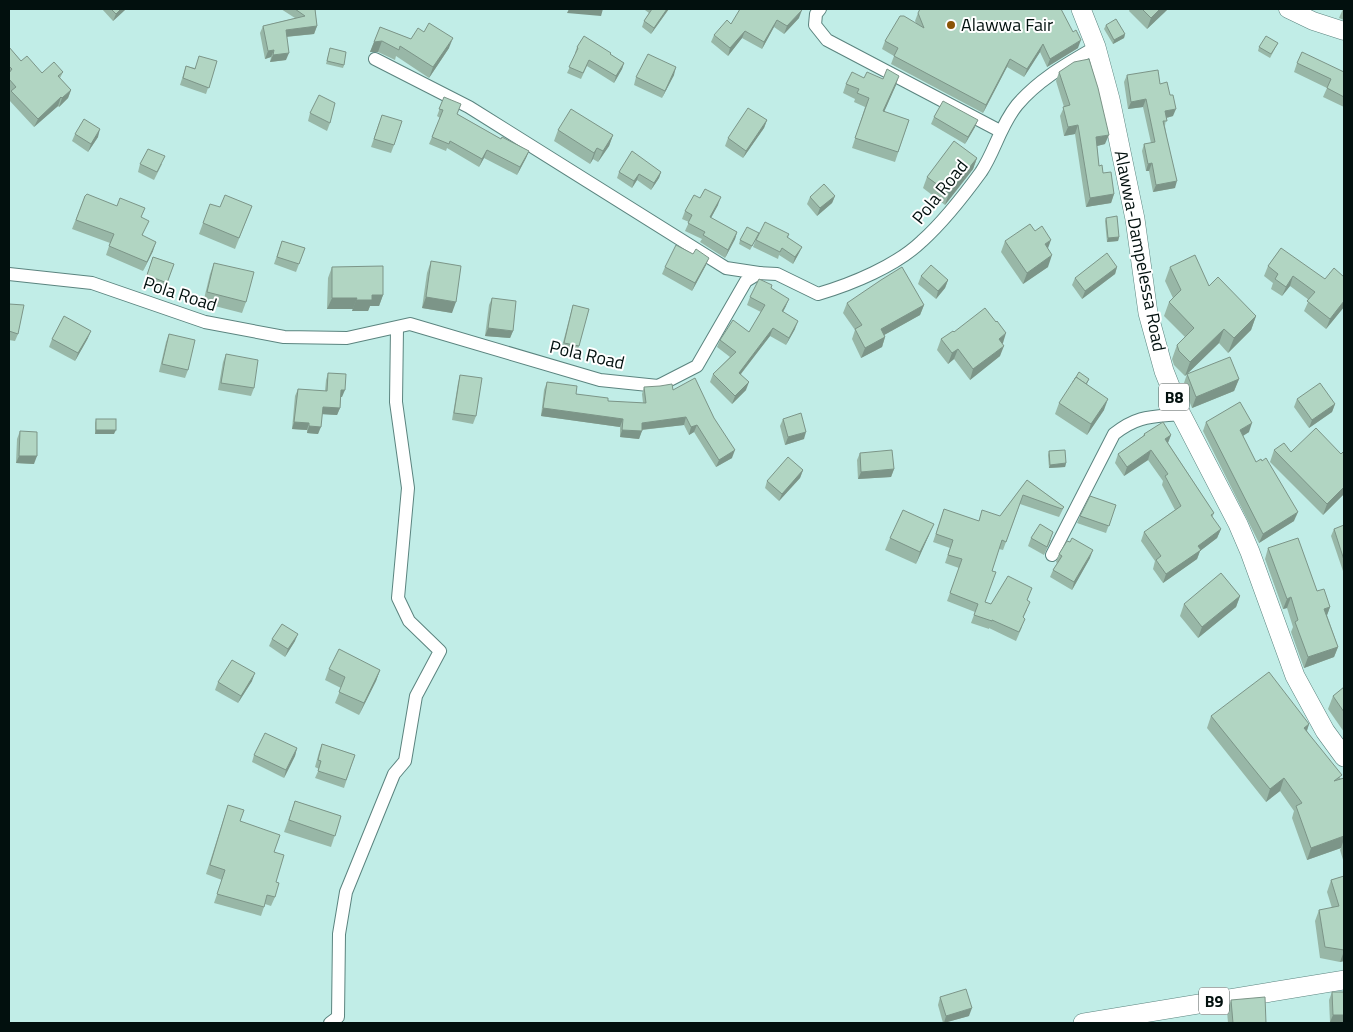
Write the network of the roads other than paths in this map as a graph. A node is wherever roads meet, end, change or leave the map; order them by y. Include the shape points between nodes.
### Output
1 (820, 9) edge
2 (1081, 9) edge
3 (1288, 9) edge
4 (1344, 31) edge
5 (1096, 46) junction
6 (375, 59) dead end
7 (1000, 131) junction
8 (759, 273) junction
9 (9, 274) edge
10 (398, 328) junction
11 (1181, 414) junction
12 (1052, 555) dead end
13 (1344, 757) edge
14 (1344, 980) edge
15 (1092, 1022) edge
16 (330, 1023) edge

1 - 7 street via 815,25 827,40
2 - 5 main road, Alawwa-Dampelessa Road / B8
3 - 4 street
5 - 7 street, Pola Road via 1047,76 1017,106
5 - 11 main road, Alawwa-Dampelessa Road / B8 via 1135,219 1148,313 1164,371
6 - 8 street via 469,107 726,268
7 - 8 street, Pola Road via 982,170 946,215 922,242 888,265 846,286 818,294 777,274
8 - 10 street, Pola Road via 746,281 697,366 658,386 600,380 410,324
9 - 10 street, Pola Road via 92,282 205,322 284,336 347,338
10 - 16 street via 396,402 408,488 398,598 409,621 440,651 416,696 405,761 394,774 346,892 340,934 338,1017
11 - 12 street via 1145,417 1127,424 1114,434
11 - 13 main road, Alawwa-Dampelessa Road / B8 via 1246,543 1295,676 1325,731
14 - 15 main road, B9

